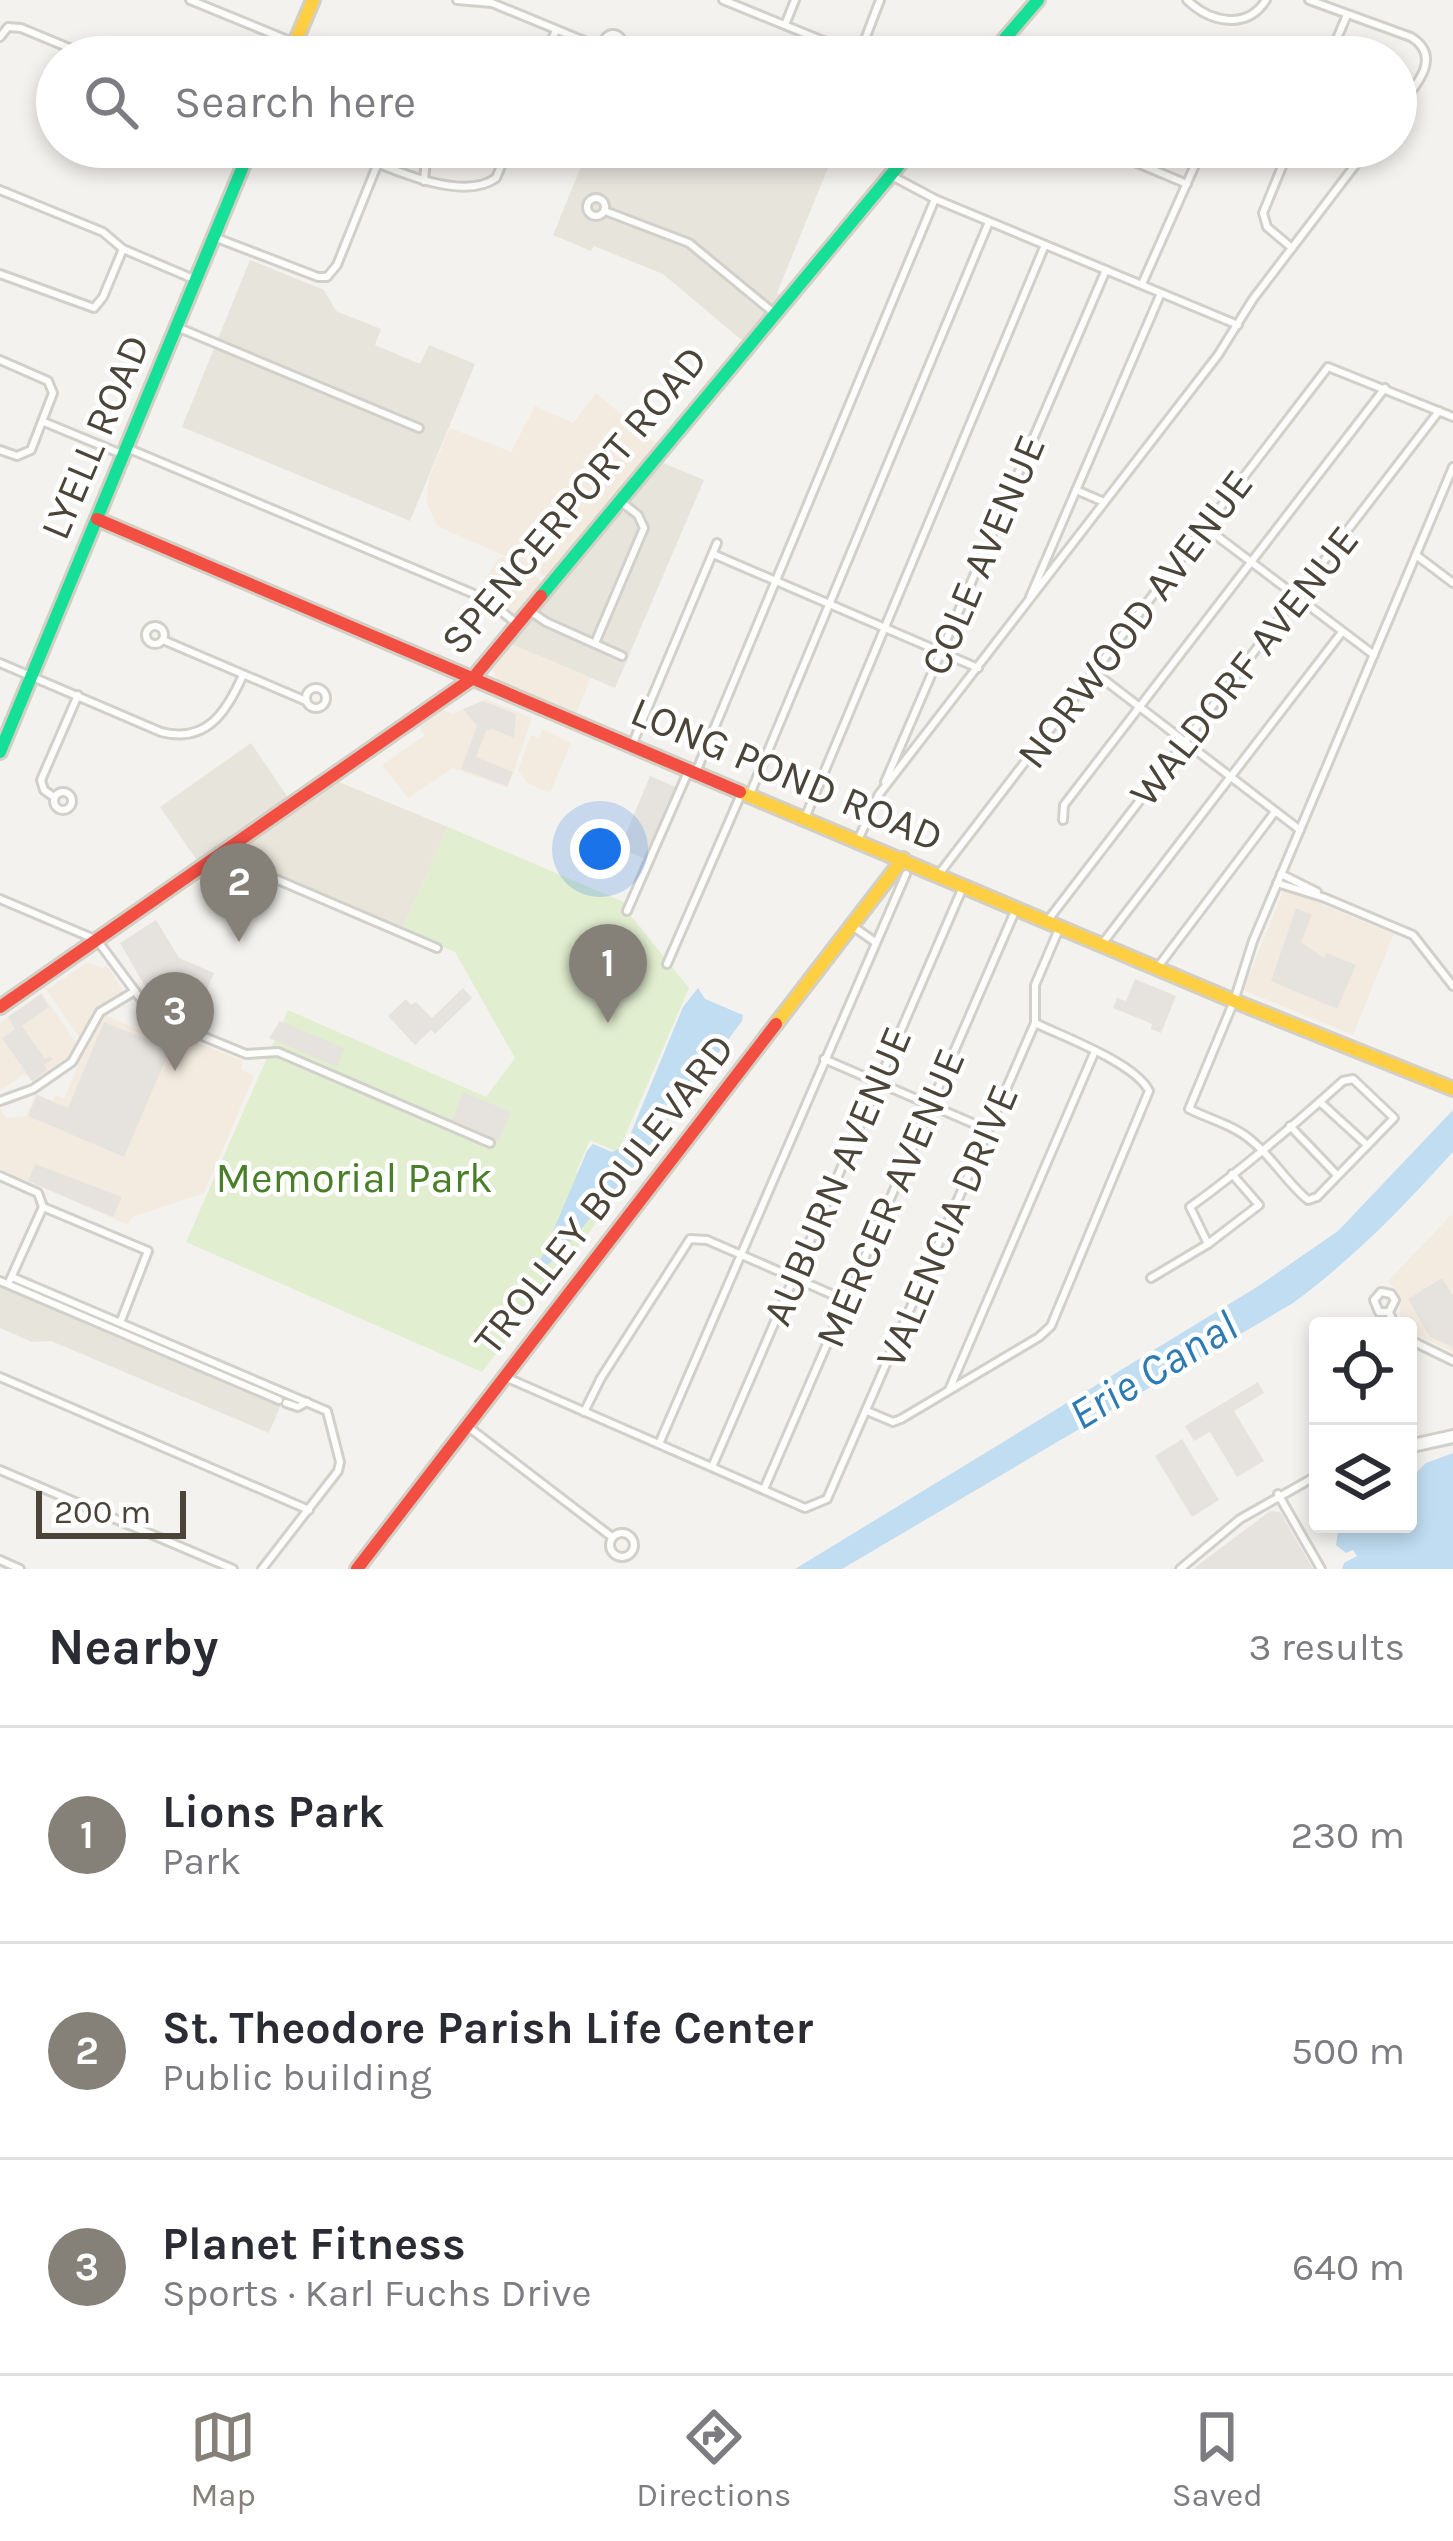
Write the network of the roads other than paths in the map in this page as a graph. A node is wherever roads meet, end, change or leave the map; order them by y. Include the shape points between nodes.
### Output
1 (190, 0) edge
2 (313, 0) edge
3 (457, 0) edge
4 (723, 0) edge
5 (795, 0) edge
6 (880, 0) edge
7 (1038, 0) edge
8 (1187, 0) edge
9 (1266, 0) edge
10 (1309, 0) edge
11 (1347, 15) junction
12 (785, 25) junction
13 (556, 30) junction
14 (40, 36) edge
15 (278, 36) edge
16 (298, 36) edge
17 (554, 36) edge
18 (571, 36) edge
19 (812, 36) edge
20 (868, 36) edge
21 (1007, 36) edge
22 (1338, 36) edge
23 (1408, 36) edge
24 (0, 37) edge
25 (1417, 42) edge
26 (1417, 82) edge
27 (242, 168) edge
28 (376, 168) edge
29 (391, 168) edge
30 (425, 168) edge
31 (500, 168) edge
32 (896, 168) edge
33 (1149, 168) edge
34 (1194, 168) edge
35 (1282, 168) edge
36 (1353, 168) edge
37 (890, 175) junction
38 (424, 181) junction
39 (1187, 184) junction
40 (0, 190) edge
41 (935, 199) junction
42 (605, 211) dead end
43 (989, 222) junction
44 (214, 236) junction
45 (1045, 245) junction
46 (1292, 248) junction
47 (123, 249) junction
48 (1106, 270) junction
49 (0, 274) edge
50 (196, 280) junction
51 (1142, 284) junction
52 (1160, 293) junction
53 (774, 313) junction
54 (1238, 325) junction
55 (177, 327) junction
56 (0, 360) edge
57 (1385, 388) junction
58 (1439, 411) junction
59 (1453, 417) edge
60 (43, 422) junction
61 (419, 428) dead end
62 (0, 450) edge
63 (125, 451) junction
64 (1453, 467) edge
65 (1076, 490) junction
66 (620, 501) junction
67 (1104, 502) junction
68 (97, 519) junction
69 (1205, 527) junction
70 (717, 543) dead end
71 (713, 554) junction
72 (1416, 555) junction
73 (1251, 562) junction
74 (775, 580) junction
75 (1453, 583) edge
76 (1297, 597) junction
77 (831, 604) junction
78 (1026, 606) junction
79 (530, 611) junction
80 (519, 625) junction
81 (885, 628) junction
82 (1342, 632) junction
83 (163, 640) dead end
84 (595, 643) junction
85 (942, 652) junction
86 (1374, 655) junction
87 (622, 656) dead end
88 (0, 663) edge
89 (978, 668) junction
90 (1094, 673) junction
91 (243, 675) junction
92 (32, 676) junction
93 (473, 678) junction
94 (78, 695) junction
95 (306, 701) dead end
96 (1140, 707) junction
97 (1184, 742) junction
98 (632, 745) junction
99 (0, 752) edge
100 (693, 770) junction
101 (1230, 777) junction
102 (746, 793) junction
103 (880, 793) junction
104 (55, 797) dead end
105 (1275, 812) junction
106 (805, 818) junction
107 (1063, 820) dead end
108 (1300, 830) junction
109 (858, 840) junction
110 (219, 854) junction
111 (903, 859) junction
112 (906, 874) dead end
113 (939, 874) junction
114 (1279, 879) junction
115 (964, 885) junction
116 (0, 899) edge
117 (1017, 907) junction
118 (627, 911) dead end
119 (1054, 923) junction
120 (851, 926) junction
121 (97, 940) junction
122 (875, 942) junction
123 (1102, 944) junction
124 (437, 947) dead end
125 (667, 964) dead end
126 (1157, 968) junction
127 (1453, 986) edge
128 (135, 991) junction
129 (1234, 1000) junction
130 (0, 1007) edge
131 (1035, 1023) junction
132 (1094, 1051) junction
133 (824, 1059) junction
134 (878, 1081) junction
135 (1453, 1089) edge
136 (0, 1101) edge
137 (1318, 1101) junction
138 (930, 1104) junction
139 (1291, 1126) junction
140 (988, 1130) junction
141 (490, 1143) dead end
142 (1366, 1144) junction
143 (1262, 1150) junction
144 (1232, 1174) junction
145 (1337, 1175) junction
146 (0, 1176) edge
147 (43, 1207) junction
148 (1208, 1244) junction
149 (740, 1255) junction
150 (794, 1278) junction
151 (1151, 1278) dead end
152 (7, 1281) edge
153 (845, 1300) junction
154 (1389, 1312) dead end
155 (1391, 1317) edge
156 (120, 1323) junction
157 (1417, 1343) edge
158 (1453, 1360) edge
159 (0, 1377) edge
160 (505, 1377) junction
161 (948, 1391) junction
162 (307, 1402) junction
163 (867, 1411) junction
164 (584, 1412) junction
165 (467, 1426) junction
166 (1453, 1436) edge
167 (659, 1444) junction
168 (1417, 1444) edge
169 (712, 1467) junction
170 (0, 1470) edge
171 (1309, 1479) edge
172 (764, 1490) junction
173 (1278, 1494) junction
174 (309, 1510) junction
175 (612, 1538) junction
176 (0, 1560) edge
177 (20, 1569) edge
178 (233, 1569) edge
179 (262, 1569) edge
180 (357, 1569) edge
181 (1180, 1569) edge
182 (1321, 1569) edge

1 - 15 street
2 - 16 main road
3 - 13 street via 492,3
4 - 12 street
5 - 12 street
6 - 20 street
7 - 21 main road
8 - 9 street via 1230,21 1254,15
10 - 11 street
11 - 22 street
11 - 23 street
12 - 19 street
13 - 17 street
13 - 18 street
14 - 24 street via 8,27
25 - 26 street via 1427,59
27 - 44 main road, LYELL ROAD
28 - 44 street via 327,277
29 - 38 street
30 - 38 street
31 - 38 street via 487,184
32 - 37 main road, SPENCERPORT ROAD
33 - 39 street
34 - 39 street
35 - 46 street via 1264,212 1267,227
36 - 46 street
37 - 41 street
37 - 53 main road, SPENCERPORT ROAD
39 - 51 street
40 - 47 street via 103,232
41 - 43 street
41 - 74 street
42 - 53 street via 688,243
43 - 45 street
43 - 77 street
44 - 50 main road, LYELL ROAD
45 - 48 street
45 - 81 street
46 - 54 street
47 - 49 street via 94,308
47 - 50 street
48 - 51 street
48 - 85 street, COLE AVENUE
50 - 55 main road, LYELL ROAD
51 - 52 street
52 - 54 street
52 - 65 street
53 - 66 main road, SPENCERPORT ROAD
54 - 67 street
55 - 61 street
55 - 63 main road, LYELL ROAD
56 - 60 street via 52,386
57 - 58 street
57 - 69 street, NORWOOD AVENUE via 1332,365
57 - 73 street
58 - 59 street
58 - 76 street, WALDORF AVENUE
60 - 62 street via 27,454
60 - 63 street
63 - 68 main road, LYELL ROAD
63 - 80 street via 486,599
64 - 72 street
65 - 67 street
65 - 78 street
66 - 79 main road, SPENCERPORT ROAD
66 - 84 street via 644,528
67 - 78 street
68 - 92 main road, LYELL ROAD
68 - 93 main road, LONG POND ROAD
69 - 73 street
69 - 90 street, NORWOOD AVENUE
70 - 71 street
71 - 74 street
71 - 98 street
72 - 75 street
72 - 86 street
73 - 76 street
73 - 96 street
74 - 77 street
74 - 100 street
76 - 82 street
76 - 97 street, WALDORF AVENUE
77 - 81 street
77 - 102 street
78 - 89 street
79 - 80 main road, SPENCERPORT ROAD
79 - 84 street
80 - 93 main road, SPENCERPORT ROAD
81 - 85 street
81 - 106 street
82 - 86 street
82 - 101 street
83 - 91 street
84 - 87 street
85 - 89 street
85 - 103 street, COLE AVENUE
86 - 108 street
88 - 92 street
89 - 103 street
90 - 96 street
90 - 113 street, NORWOOD AVENUE
91 - 94 street via 224,715 190,734 161,731
91 - 95 street
92 - 94 street
92 - 99 main road, LYELL ROAD
93 - 98 main road, LONG POND ROAD
93 - 110 main road, SPENCERPORT ROAD
94 - 104 street via 41,780
96 - 97 street
96 - 107 street via 1064,805
97 - 101 street
97 - 119 street, WALDORF AVENUE
98 - 100 main road, LONG POND ROAD
100 - 102 main road, LONG POND ROAD
100 - 118 street
101 - 105 street
101 - 123 street
102 - 106 main road, LONG POND ROAD
102 - 125 street
103 - 109 street, COLE AVENUE
105 - 108 street
105 - 126 street
106 - 109 main road, LONG POND ROAD
108 - 114 street
109 - 111 main road, LONG POND ROAD
110 - 121 main road, SPENCERPORT ROAD
110 - 124 street
111 - 113 main road, LONG POND ROAD
111 - 120 main road, TROLLEY BOULEVARD
112 - 122 street
113 - 115 main road, LONG POND ROAD
114 - 127 street via 1413,935
114 - 129 street
115 - 117 main road, LONG POND ROAD
115 - 134 street, AUBURN AVENUE
116 - 121 street
117 - 119 main road, LONG POND ROAD
117 - 138 street, MERCER AVENUE
119 - 123 main road, LONG POND ROAD
119 - 131 street, VALENCIA DRIVE via 1035,986
120 - 122 street
120 - 160 main road, TROLLEY BOULEVARD
121 - 128 street
121 - 130 main road, SPENCERPORT ROAD
122 - 133 street
123 - 126 main road, LONG POND ROAD
126 - 129 main road, LONG POND ROAD
128 - 136 street via 100,1012 72,1062
128 - 141 street via 184,1029 246,1054 274,1050
129 - 135 main road, LONG POND ROAD
129 - 143 street via 1189,1109
131 - 132 street
131 - 140 street, VALENCIA DRIVE
132 - 161 street
132 - 161 street via 1149,1091 1051,1326
133 - 134 street
133 - 149 street
134 - 138 street
134 - 150 street, AUBURN AVENUE
137 - 139 street
137 - 142 street
137 - 142 street via 1348,1078 1360,1084 1394,1118
138 - 140 street
138 - 153 street, MERCER AVENUE
139 - 143 street
139 - 145 street
140 - 163 street, VALENCIA DRIVE
142 - 145 street
143 - 144 street
143 - 145 street via 1308,1200
144 - 148 street via 1190,1207
144 - 148 street via 1259,1204
146 - 147 street via 38,1193
147 - 152 street
147 - 156 street via 150,1253
148 - 151 street
149 - 150 street
149 - 164 street via 700,1237 687,1242
149 - 167 street
150 - 153 street
150 - 169 street, AUBURN AVENUE
152 - 156 street
152 - 162 street via 282,1401
153 - 172 street, MERCER AVENUE
154 - 155 street
156 - 162 street
157 - 158 street
159 - 174 street
160 - 164 street
160 - 165 main road, TROLLEY BOULEVARD
161 - 163 street via 893,1421
162 - 174 street via 328,1411 340,1466
163 - 172 street, VALENCIA DRIVE via 820,1503 805,1508
164 - 167 street
165 - 175 street
165 - 180 main road, TROLLEY BOULEVARD
166 - 168 street
167 - 169 street
169 - 172 street
170 - 178 street
171 - 173 street
173 - 181 street
173 - 182 street
174 - 179 street
175 - 175 street via 614,1554 632,1553 630,1535
176 - 177 street

